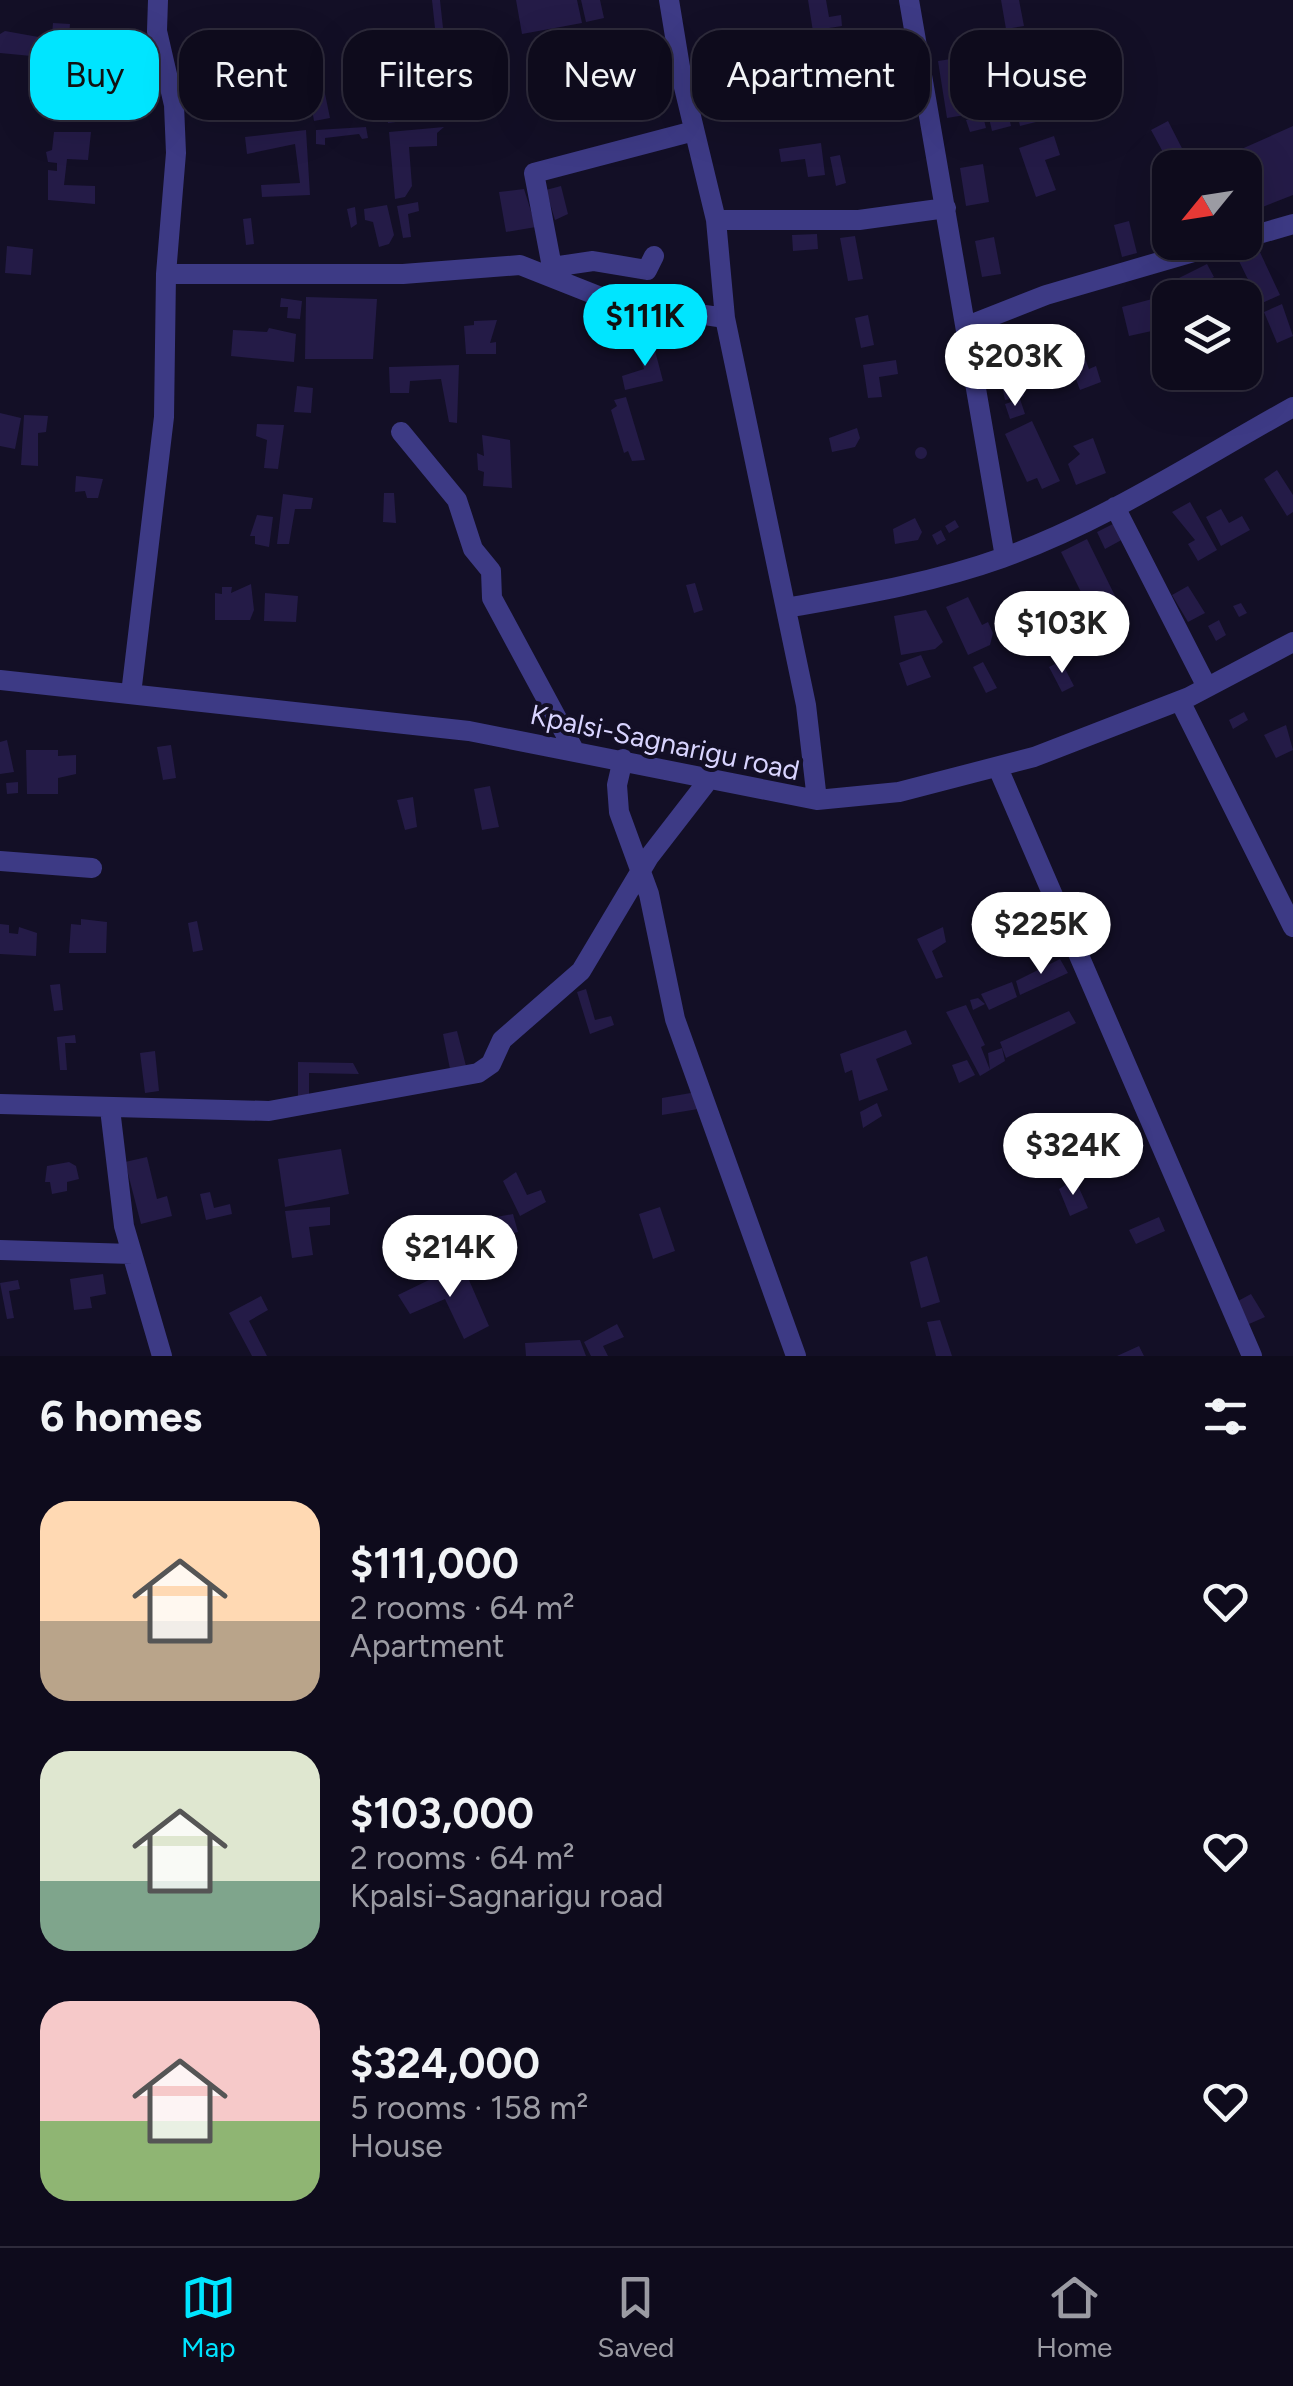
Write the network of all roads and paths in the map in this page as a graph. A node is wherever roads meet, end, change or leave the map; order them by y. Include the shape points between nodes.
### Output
1 (158, 0) edge
2 (669, 0) edge
3 (909, 0) edge
4 (694, 130) junction
5 (946, 208) junction
6 (716, 220) junction
7 (1293, 224) edge
8 (1262, 233) edge
9 (654, 256) dead end
10 (1165, 260) edge
11 (166, 274) junction
12 (725, 318) junction
13 (967, 326) junction
14 (1293, 407) edge
15 (402, 432) dead end
16 (1115, 507) junction
17 (1006, 557) junction
18 (786, 608) junction
19 (1293, 642) edge
20 (0, 680) edge
21 (1207, 688) junction
22 (131, 694) junction
23 (1180, 701) junction
24 (574, 750) junction
25 (623, 760) junction
26 (998, 768) junction
27 (707, 782) junction
28 (817, 800) junction
29 (0, 861) edge
30 (92, 868) dead end
31 (642, 870) junction
32 (1287, 901) edge
33 (1293, 928) edge
34 (0, 1104) edge
35 (110, 1109) junction
36 (0, 1250) edge
37 (132, 1254) junction
38 (784, 1315) junction
39 (162, 1356) edge
40 (780, 1356) edge
41 (796, 1356) edge
42 (1252, 1356) edge

1 - 11 street via 156,30 174,105 176,153
2 - 4 street
3 - 5 street
4 - 6 street
4 - 9 street via 534,173 552,267 593,262 647,270
5 - 6 street via 859,220
5 - 13 street
6 - 12 street
7 - 8 street
10 - 13 street via 1046,294
11 - 12 street via 403,274 520,265 611,302
11 - 22 street via 164,417
12 - 18 street
13 - 17 street
14 - 16 street
15 - 24 street via 457,500 473,548 491,571 492,598
16 - 17 street
16 - 21 street
17 - 18 street via 878,592
18 - 28 street
19 - 21 street, Kpalsi-Sagnarigu road
20 - 22 street, Kpalsi-Sagnarigu road
21 - 23 street, Kpalsi-Sagnarigu road
22 - 24 street, Kpalsi-Sagnarigu road
23 - 26 street, Kpalsi-Sagnarigu road
23 - 32 street
24 - 25 street, Kpalsi-Sagnarigu road
25 - 27 street, Kpalsi-Sagnarigu road
25 - 31 street via 618,812
26 - 28 street, Kpalsi-Sagnarigu road via 898,792
26 - 42 street
27 - 28 street, Kpalsi-Sagnarigu road
27 - 31 street
29 - 30 street
31 - 35 street via 582,971 502,1040 491,1064 478,1073 269,1112
31 - 38 street via 692,1076
32 - 33 street
34 - 35 street
35 - 37 street
36 - 37 street
37 - 39 street
38 - 40 street
38 - 41 street

